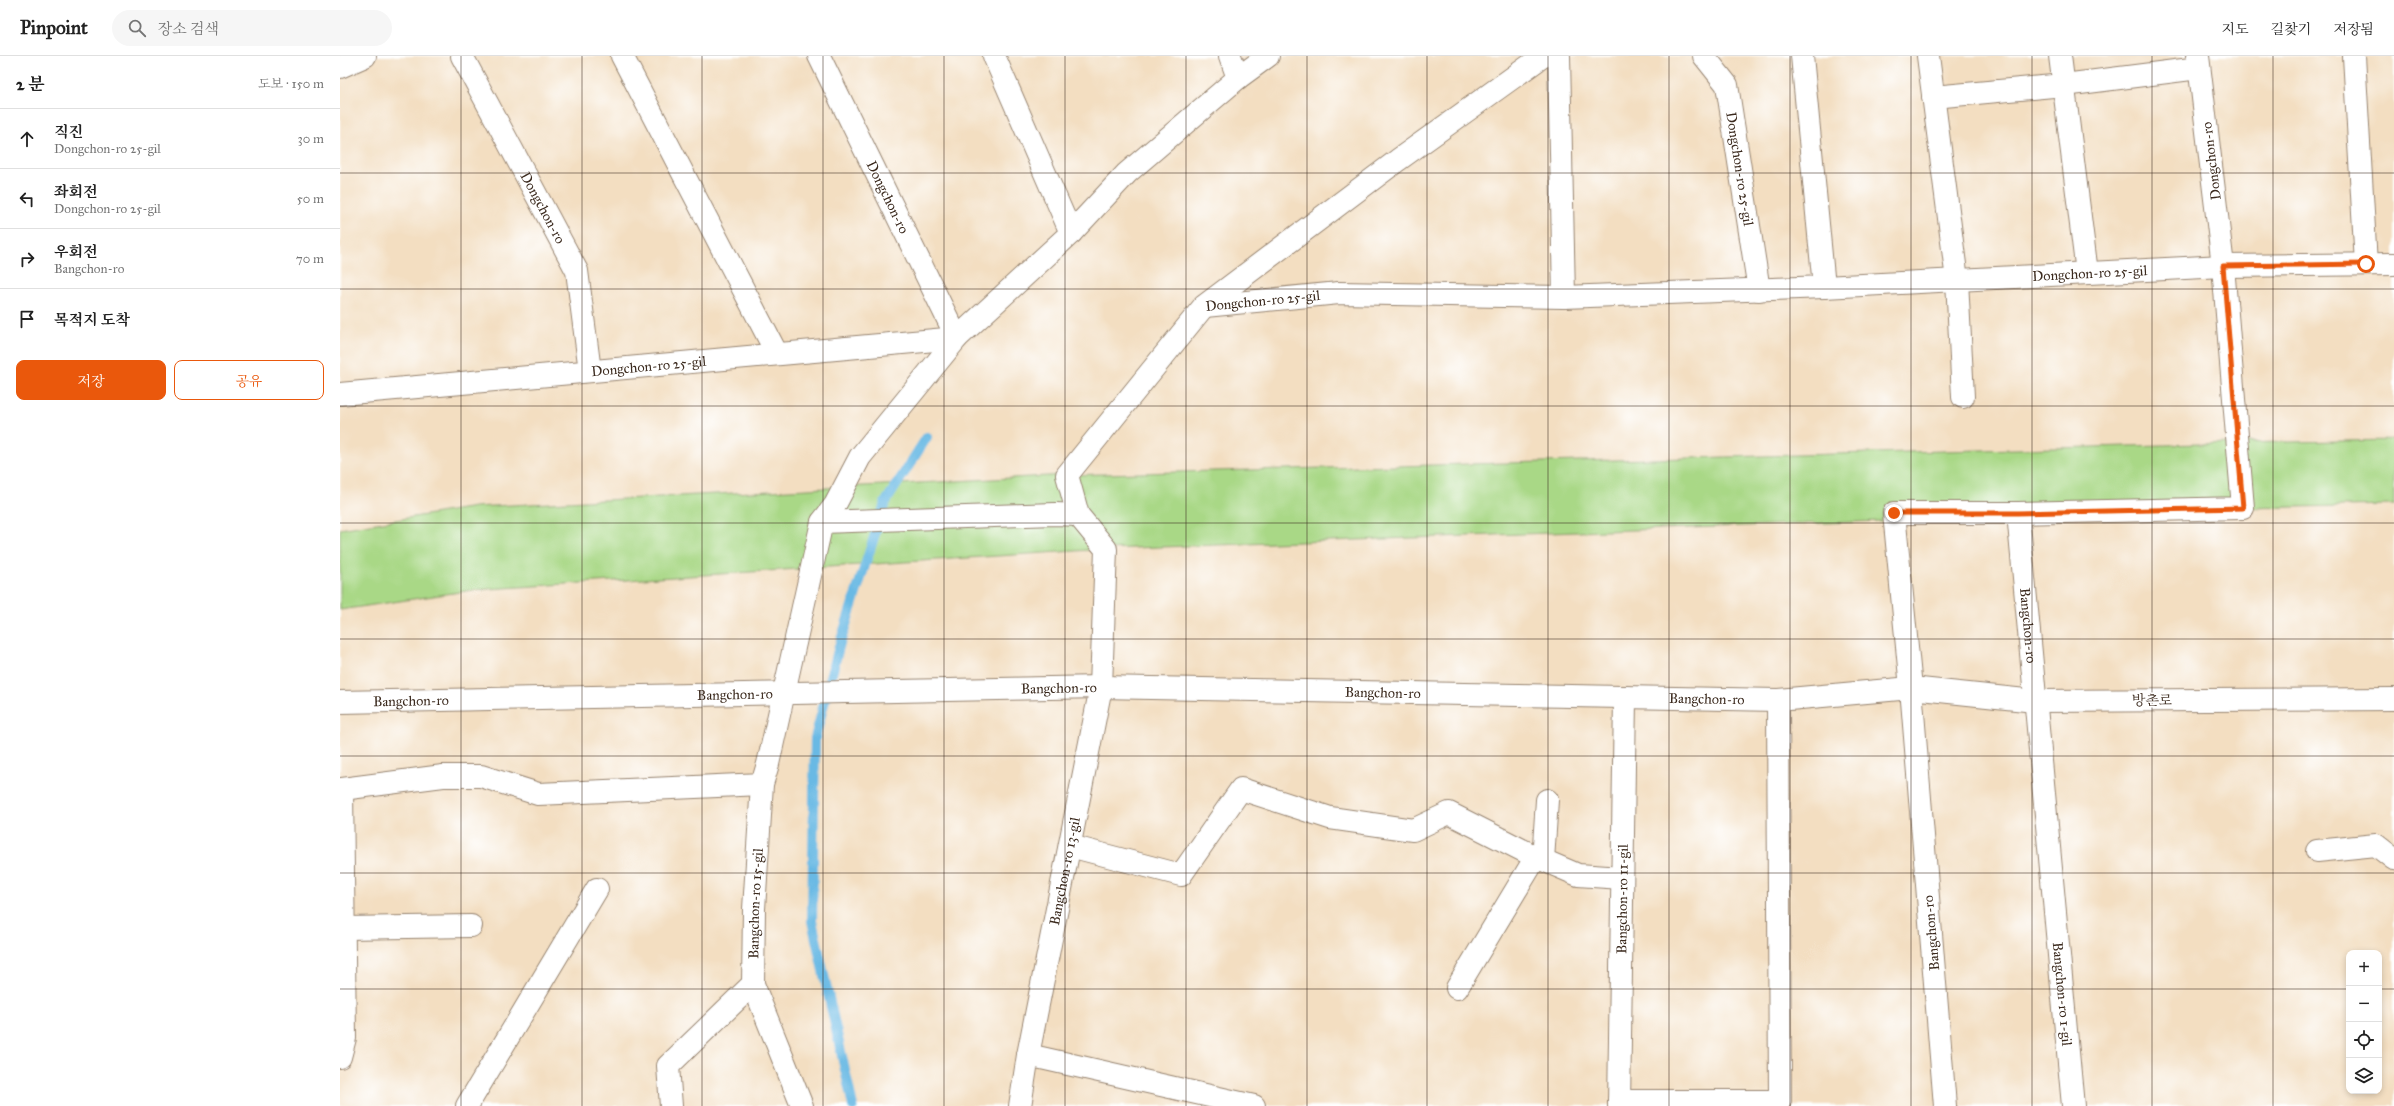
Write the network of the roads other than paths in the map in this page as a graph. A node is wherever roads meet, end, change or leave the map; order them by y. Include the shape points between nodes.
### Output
1 (365, 56) edge
2 (462, 56) edge
3 (622, 56) edge
4 (819, 56) edge
5 (994, 56) edge
6 (1230, 56) edge
7 (1268, 56) edge
8 (1543, 56) edge
9 (1559, 56) edge
10 (1704, 56) edge
11 (1802, 56) edge
12 (1928, 56) edge
13 (2060, 56) edge
14 (2354, 56) edge
15 (2198, 62) edge
16 (340, 67) edge
17 (1238, 78) junction
18 (2064, 85) junction
19 (1933, 97) junction
20 (1071, 233) junction
21 (2366, 264) junction
22 (2394, 264) edge
23 (2223, 266) junction
24 (2087, 273) junction
25 (1957, 280) junction
26 (1824, 287) junction
27 (1759, 290) junction
28 (1564, 297) junction
29 (1204, 306) junction
30 (958, 338) junction
31 (776, 354) junction
32 (590, 371) junction
33 (340, 394) edge
34 (1963, 397) dead end
35 (2018, 513) junction
36 (1078, 515) junction
37 (822, 522) junction
38 (1102, 687) junction
39 (1911, 688) junction
40 (784, 694) junction
41 (1625, 697) junction
42 (2394, 699) edge
43 (1778, 700) junction
44 (2035, 701) junction
45 (340, 702) edge
46 (762, 784) junction
47 (341, 789) edge
48 (1547, 800) dead end
49 (1070, 846) junction
50 (2317, 851) dead end
51 (1540, 858) junction
52 (2394, 859) edge
53 (1622, 878) junction
54 (2052, 882) joint
55 (597, 889) dead end
56 (471, 926) dead end
57 (344, 928) junction
58 (753, 984) junction
59 (1457, 988) dead end
60 (1028, 1055) junction
61 (340, 1057) edge
62 (1619, 1104) edge
63 (467, 1106) edge
64 (671, 1106) edge
65 (802, 1106) edge
66 (1020, 1106) edge
67 (1254, 1106) edge
68 (1945, 1106) edge
69 (2073, 1106) edge

1 - 16 street
2 - 32 street, Dongchon-ro via 577,272
3 - 31 street
4 - 30 street, Dongchon-ro
5 - 20 street
6 - 17 street
7 - 17 street
8 - 29 street, Dongchon-ro 25-gil via 1398,160
9 - 28 street
10 - 27 street, Dongchon-ro 25-gil via 1727,85
11 - 26 street
12 - 19 street
13 - 18 street
14 - 21 street
15 - 18 street
15 - 23 street, Dongchon-ro
17 - 20 street via 1127,173
18 - 19 street
18 - 24 street
19 - 25 street
20 - 30 street
21 - 22 street, Dongchon-ro 25-gil
21 - 23 street, Dongchon-ro 25-gil
23 - 24 street, Dongchon-ro 25-gil
23 - 35 street, Bangchon-ro via 2243,508
24 - 25 street, Dongchon-ro 25-gil
25 - 26 street, Dongchon-ro 25-gil
25 - 34 street
26 - 27 street, Dongchon-ro 25-gil
27 - 28 street, Dongchon-ro 25-gil
28 - 29 street, Dongchon-ro 25-gil via 1339,293
29 - 36 street via 1067,475
30 - 31 street, Dongchon-ro 25-gil
30 - 37 street via 860,457 835,505
31 - 32 street, Dongchon-ro 25-gil
32 - 33 street, Dongchon-ro 25-gil
35 - 39 street, Bangchon-ro via 1894,513
35 - 44 street, Bangchon-ro
36 - 37 street
36 - 38 street, Bangchon-ro 13-gil via 1106,548
37 - 40 street, Bangchon-ro 15-gil
38 - 40 street, Bangchon-ro
38 - 41 street, Bangchon-ro
38 - 49 street, Bangchon-ro 13-gil
39 - 43 street, Bangchon-ro
39 - 44 street, 방촌로
39 - 68 street, Bangchon-ro
40 - 45 street, Bangchon-ro
40 - 46 street, Bangchon-ro 15-gil
41 - 43 street, Bangchon-ro
41 - 53 street, Bangchon-ro 11-gil
42 - 44 street, 방촌로
43 - 62 street, Bangchon-ro 11-gil via 1780,1101
44 - 54 street, Bangchon-ro
46 - 47 street via 538,794 481,776 443,776
46 - 58 street, Bangchon-ro 15-gil via 754,909
47 - 57 street
48 - 51 street
49 - 51 street via 1181,876 1241,789 1330,818 1413,830 1449,813
49 - 60 street, Bangchon-ro 13-gil
50 - 52 street via 2376,845
51 - 53 street via 1578,875
51 - 59 street
53 - 62 street, Bangchon-ro 11-gil
54 - 69 street, Bangchon-ro 1-gil
55 - 63 street
56 - 57 street
57 - 61 street via 345,1038
58 - 64 street via 668,1066
58 - 65 street, Bangchon-ro 15-gil
60 - 66 street, Bangchon-ro 13-gil
60 - 67 street

